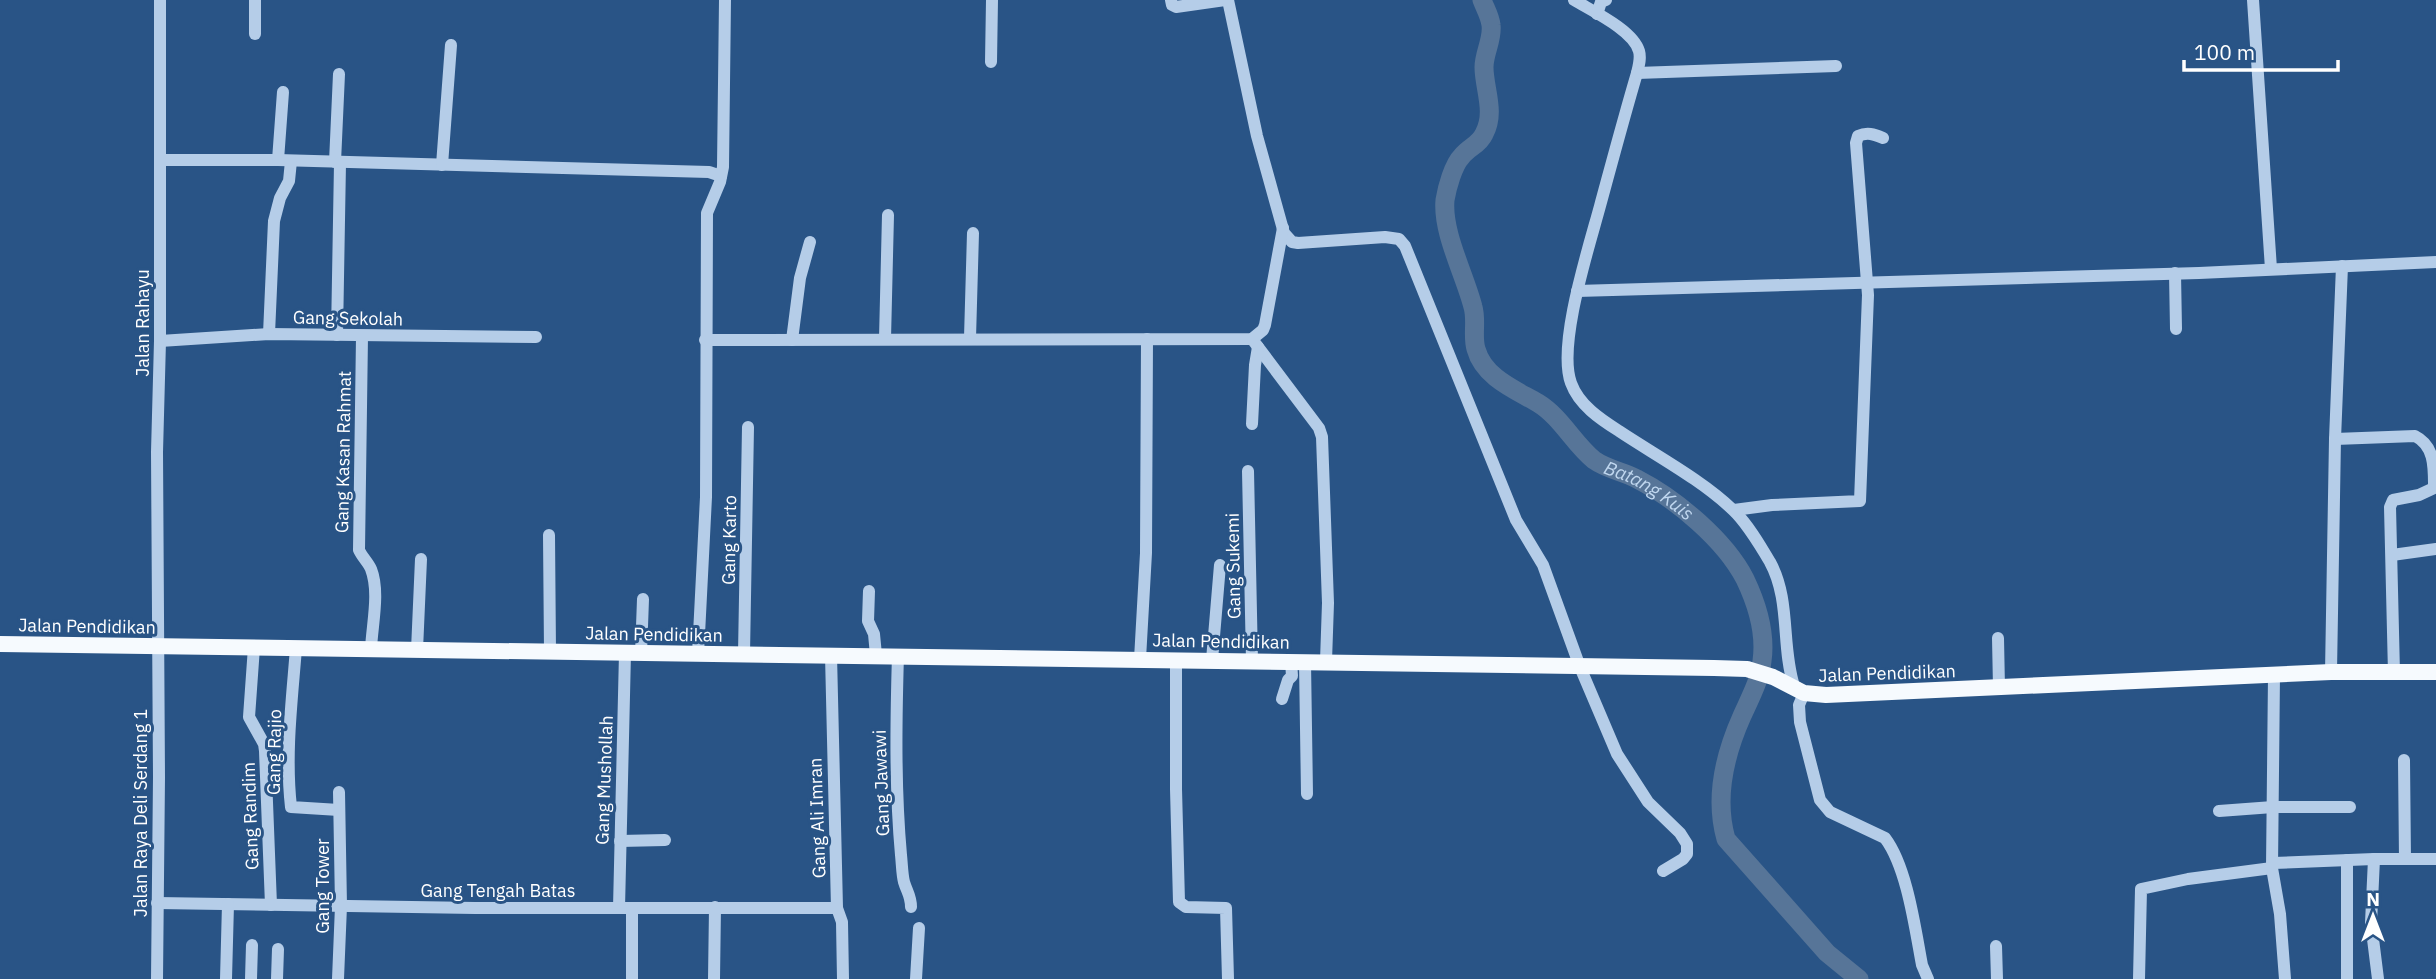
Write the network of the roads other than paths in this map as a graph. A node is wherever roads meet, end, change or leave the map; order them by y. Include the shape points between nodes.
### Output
1 (160, 0) edge
2 (255, 0) edge
3 (725, 0) edge
4 (992, 0) edge
5 (1171, 0) edge
6 (1226, 0) edge
7 (1574, 0) edge
8 (1606, 0) edge
9 (2253, 0) edge
10 (1597, 14) junction
11 (254, 34) dead end
12 (451, 45) dead end
13 (991, 62) dead end
14 (1836, 66) dead end
15 (1637, 73) junction
16 (339, 74) dead end
17 (283, 92) dead end
18 (1882, 138) dead end
19 (160, 160) junction
20 (285, 160) junction
21 (338, 162) junction
22 (442, 165) junction
23 (721, 176) junction
24 (888, 215) dead end
25 (1283, 228) junction
26 (973, 233) dead end
27 (810, 242) dead end
28 (2436, 262) edge
29 (2342, 266) junction
30 (2271, 269) junction
31 (2175, 273) junction
32 (1868, 284) junction
33 (1577, 290) junction
34 (2176, 329) dead end
35 (269, 334) junction
36 (337, 335) junction
37 (362, 336) junction
38 (536, 337) dead end
39 (970, 338) junction
40 (1257, 338) junction
41 (886, 339) junction
42 (1147, 339) junction
43 (705, 340) junction
44 (792, 340) junction
45 (160, 341) junction
46 (1252, 424) dead end
47 (748, 427) dead end
48 (2335, 439) junction
49 (1248, 471) dead end
50 (1734, 510) junction
51 (549, 535) dead end
52 (2436, 549) edge
53 (2392, 555) junction
54 (421, 559) dead end
55 (1220, 565) dead end
56 (869, 591) dead end
57 (643, 599) dead end
58 (1998, 638) dead end
59 (10, 644) edge
60 (159, 647) junction
61 (254, 647) junction
62 (296, 648) junction
63 (371, 649) junction
64 (416, 650) junction
65 (550, 652) junction
66 (633, 654) junction
67 (698, 654) junction
68 (744, 654) junction
69 (831, 655) junction
70 (876, 655) junction
71 (898, 655) junction
72 (1140, 659) junction
73 (1176, 660) junction
74 (1212, 660) junction
75 (1252, 661) junction
76 (1326, 661) junction
77 (1580, 667) junction
78 (1299, 668) junction
79 (2331, 672) junction
80 (2436, 672) edge
81 (2394, 673) junction
82 (2274, 675) junction
83 (1999, 688) junction
84 (1799, 690) junction
85 (1282, 699) dead end
86 (2404, 760) dead end
87 (339, 792) dead end
88 (1307, 794) dead end
89 (2273, 807) junction
90 (2350, 807) dead end
91 (339, 810) junction
92 (2218, 811) dead end
93 (665, 840) dead end
94 (620, 841) junction
95 (2374, 859) junction
96 (2405, 859) junction
97 (2436, 859) edge
98 (2347, 860) junction
99 (2272, 865) junction
100 (1663, 872) dead end
101 (158, 903) junction
102 (228, 904) junction
103 (271, 905) junction
104 (341, 906) junction
105 (715, 906) junction
106 (911, 907) dead end
107 (626, 908) junction
108 (837, 908) junction
109 (919, 928) dead end
110 (252, 945) dead end
111 (1996, 946) dead end
112 (278, 949) dead end
113 (157, 979) edge
114 (226, 979) edge
115 (251, 979) edge
116 (276, 979) edge
117 (338, 979) edge
118 (632, 979) edge
119 (714, 979) edge
120 (843, 979) edge
121 (916, 979) edge
122 (1228, 979) edge
123 (1928, 979) edge
124 (1997, 979) edge
125 (2139, 979) edge
126 (2285, 979) edge
127 (2347, 979) edge
128 (2378, 979) edge

1 - 19 street, Jalan Rahayu
2 - 11 street
3 - 23 street
4 - 13 street
5 - 6 street via 1176,7
6 - 25 street
7 - 10 street
8 - 10 street
9 - 30 street
10 - 15 street via 1622,29 1637,46
12 - 22 street
14 - 15 street
15 - 33 street
16 - 21 street
17 - 20 street
18 - 32 street via 1864,133 1856,143
19 - 20 street
19 - 45 street, Jalan Rahayu
20 - 21 street
20 - 35 street via 289,181 274,220
21 - 22 street
21 - 36 street
22 - 23 street via 709,172
23 - 43 street via 707,213
24 - 41 street
25 - 40 street
25 - 77 street via 1288,239 1298,243 1385,237 1399,239 1405,246 1516,520 1542,565
26 - 39 street
27 - 44 street
28 - 29 street
29 - 30 street
29 - 48 street
30 - 31 street
31 - 32 street
31 - 34 street
32 - 33 street
32 - 50 street via 1860,501
33 - 50 street via 1569,363 1579,399
35 - 36 street, Gang Sekolah
35 - 45 street, Gang Sekolah
36 - 37 street, Gang Sekolah
37 - 38 street, Gang Sekolah
37 - 63 street, Gang Kasan Rahmat via 359,550 373,575
39 - 41 street
39 - 42 street
40 - 42 street
40 - 46 street
40 - 76 street via 1322,437
41 - 44 street
42 - 72 street via 1146,553
43 - 44 street
43 - 67 street via 706,497
45 - 60 street, Jalan Rahayu
47 - 68 street, Gang Karto
48 - 53 street via 2415,436 2424,440 2431,454 2434,488 2393,500 2390,507
48 - 79 street
49 - 75 street, Gang Sukemi
50 - 84 street via 1778,580 1787,655
51 - 65 street
52 - 53 street
53 - 81 street
54 - 64 street
55 - 74 street
56 - 70 street via 868,621
57 - 66 street, Gang Mushollah
58 - 83 street
59 - 60 main road, Jalan Pendidikan
60 - 61 main road, Jalan Pendidikan
60 - 101 street, Jalan Raya Deli Serdang 1
61 - 62 main road, Jalan Pendidikan
61 - 103 street, Gang Randim via 249,717 265,751
62 - 63 main road, Jalan Pendidikan
62 - 91 street, Gang Rajio via 290,716 291,807
63 - 64 main road, Jalan Pendidikan
64 - 65 main road, Jalan Pendidikan
65 - 66 main road, Jalan Pendidikan
66 - 67 main road, Jalan Pendidikan
66 - 94 street, Gang Mushollah
67 - 68 main road, Jalan Pendidikan
68 - 69 main road, Jalan Pendidikan
69 - 70 main road, Jalan Pendidikan
69 - 108 street, Gang Ali Imran
70 - 71 main road, Jalan Pendidikan
71 - 72 main road, Jalan Pendidikan
71 - 106 street, Gang Jawawi via 895,759 901,857
72 - 73 main road, Jalan Pendidikan
73 - 74 main road, Jalan Pendidikan
73 - 122 street via 1179,902 1186,907 1226,908
74 - 75 main road, Jalan Pendidikan
75 - 78 main road, Jalan Pendidikan
76 - 77 main road, Jalan Pendidikan
76 - 78 main road, Jalan Pendidikan
77 - 84 main road, Jalan Pendidikan via 1747,669
77 - 100 street via 1624,767 1648,802 1687,844 1683,859
78 - 85 street via 1288,680
78 - 88 street
79 - 81 main road, Jalan Pendidikan
79 - 82 main road, Jalan Pendidikan
80 - 81 main road, Jalan Pendidikan
82 - 83 main road, Jalan Pendidikan
82 - 89 street
83 - 84 main road, Jalan Pendidikan via 1826,695
84 - 123 street via 1800,722 1819,800 1830,812 1889,844 1899,865
86 - 96 street
87 - 91 street, Gang Tower
89 - 90 street
89 - 92 street
89 - 99 street
91 - 104 street, Gang Tower
93 - 94 street
94 - 107 street, Gang Mushollah
95 - 96 street
95 - 98 street
95 - 128 street via 2371,923
96 - 97 street
98 - 99 street
98 - 127 street
99 - 125 street via 2141,889
99 - 126 street
101 - 102 street, Gang Tengah Batas
101 - 113 street, Jalan Raya Deli Serdang 1
102 - 103 street, Gang Tengah Batas
102 - 114 street
103 - 104 street, Gang Tengah Batas
104 - 107 street, Gang Tengah Batas
104 - 117 street, Gang Tower
105 - 107 street, Gang Tengah Batas
105 - 108 street, Gang Tengah Batas
105 - 119 street
107 - 118 street, Gang Mushollah
108 - 120 street, Gang Ali Imran via 842,922
109 - 121 street
110 - 115 street
111 - 124 street
112 - 116 street

